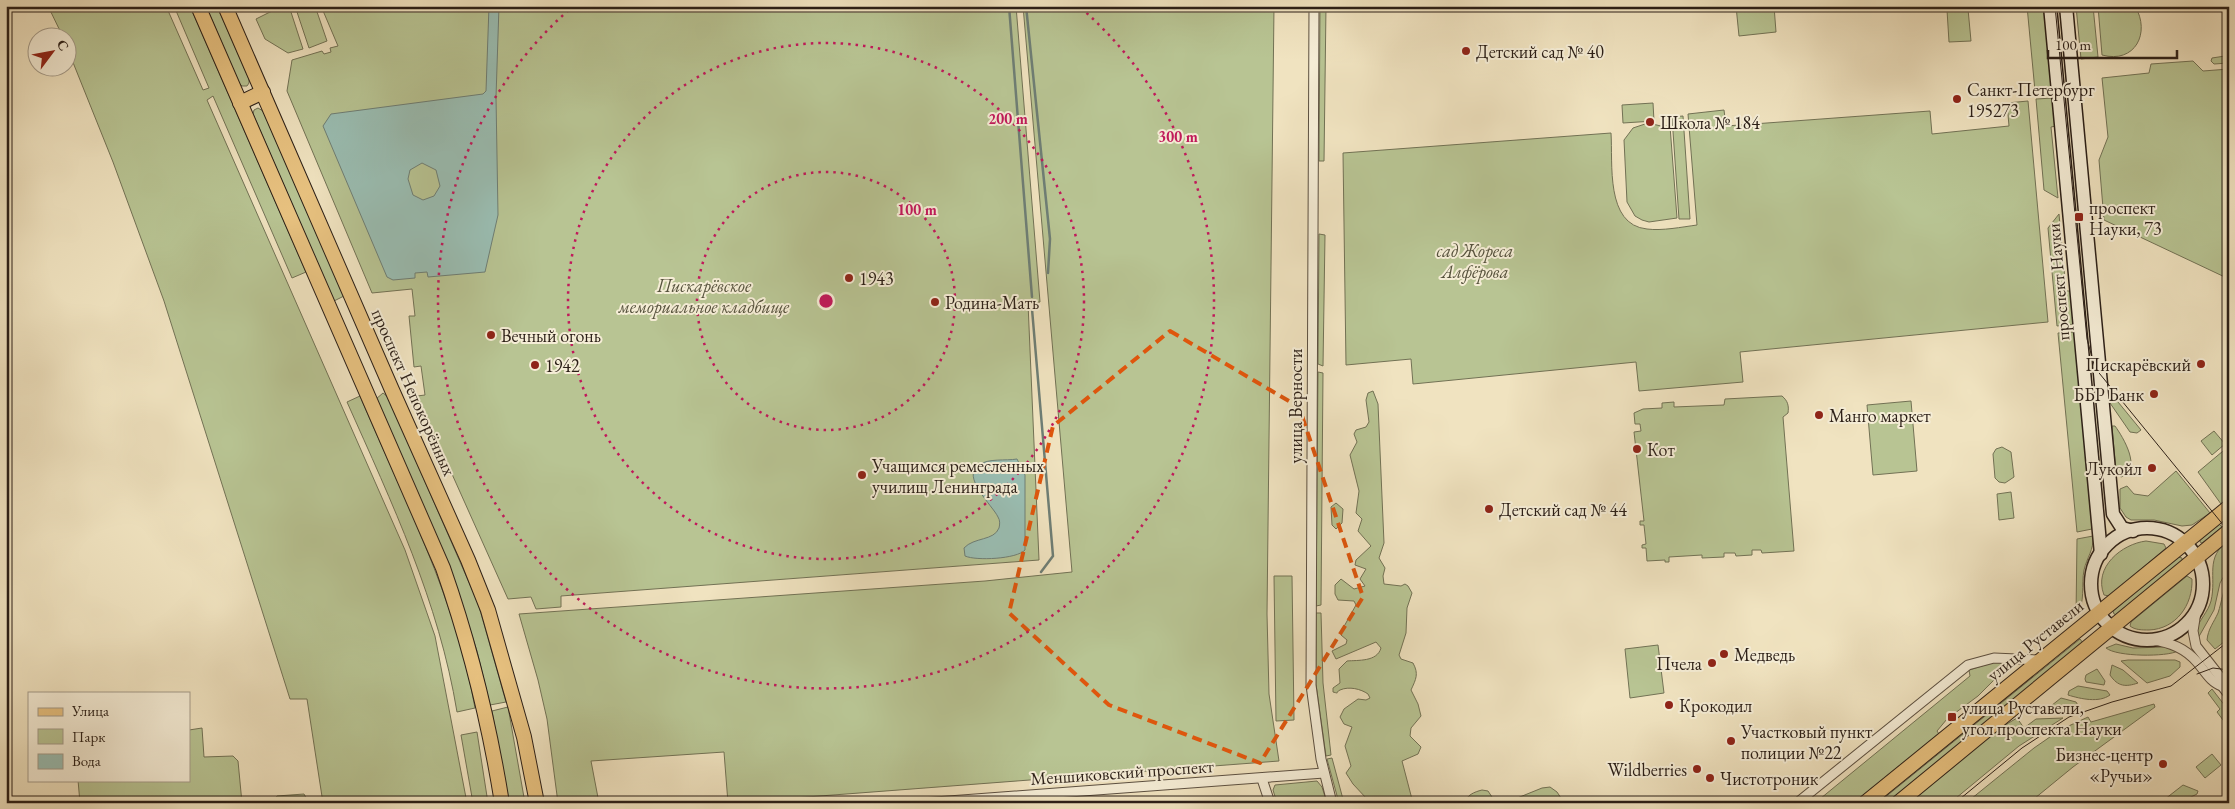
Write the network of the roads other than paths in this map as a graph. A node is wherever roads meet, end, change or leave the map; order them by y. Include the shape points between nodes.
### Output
1 (198, 6) edge
2 (225, 6) edge
3 (1314, 6) edge
4 (2050, 6) edge
5 (2066, 6) edge
6 (263, 92) junction
7 (240, 103) junction
8 (2108, 447) junction
9 (2092, 448) junction
10 (2229, 507) edge
11 (2132, 531) junction
12 (2229, 531) edge
13 (2184, 543) junction
14 (2101, 554) junction
15 (2196, 558) junction
16 (2099, 612) junction
17 (2196, 612) junction
18 (2112, 628) junction
19 (2152, 640) junction
20 (2039, 660) junction
21 (2222, 686) junction
22 (2229, 695) edge
23 (1324, 773) junction
24 (1262, 779) junction
25 (502, 803) edge
26 (536, 803) edge
27 (922, 803) edge
28 (1270, 803) edge
29 (1332, 803) edge
30 (1796, 803) edge
31 (1864, 803) edge
32 (1898, 803) edge

1 - 7 main road
2 - 6 main road, проспект Непокорённых
3 - 23 street, улица Верности via 1310,659 1313,711
4 - 9 main road, проспект Науки
5 - 8 main road, проспект Науки
6 - 7 main road
6 - 26 main road, проспект Непокорённых via 485,602 515,703
7 - 25 main road via 443,568 474,664
8 - 9 main road
8 - 11 main road, проспект Науки via 2113,514 2122,528
9 - 14 main road, проспект Науки
10 - 13 main road, улица Руставели
11 - 13 main road, проспект Науки via 2160,530
11 - 14 main road, проспект Науки via 2115,539
12 - 15 main road
13 - 15 main road, проспект Науки
13 - 16 main road, улица Руставели
14 - 16 main road, проспект Науки via 2094,567 2092,582 2093,598
15 - 17 main road, проспект Науки via 2203,586
15 - 18 main road
16 - 18 main road, проспект Науки
16 - 20 main road, улица Руставели
17 - 19 main road, проспект Науки via 2178,631
17 - 21 street, проспект Науки via 2193,631 2196,646 2221,678
18 - 19 main road, проспект Науки via 2131,638
18 - 32 main road
19 - 21 street, проспект Науки via 2182,649 2196,660 2215,684
20 - 30 street via 1994,658 1968,665
20 - 31 main road, улица Руставели
21 - 22 street, проспект Науки
23 - 24 street, Меншиковский проспект
23 - 29 street, улица Верности
24 - 27 street, Меншиковский проспект
24 - 28 street

